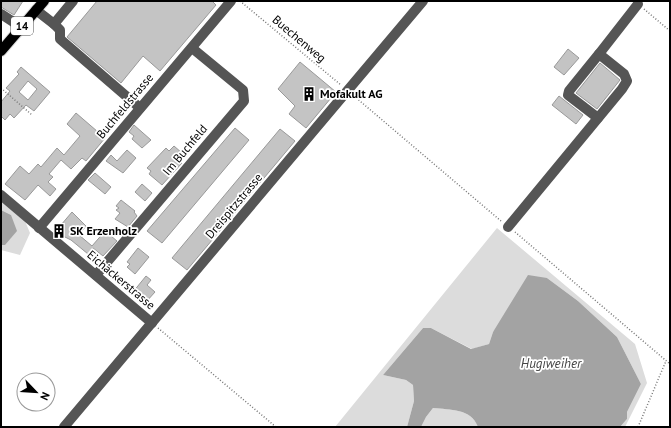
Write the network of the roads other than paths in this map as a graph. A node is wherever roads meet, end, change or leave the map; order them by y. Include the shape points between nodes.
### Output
1 (44, 1) edge
2 (73, 1) edge
3 (231, 1) edge
4 (423, 1) edge
5 (638, 4) road end
6 (36, 10) junction
7 (1, 14) edge
8 (54, 24) junction
9 (21, 27) junction
10 (192, 48) junction
11 (1, 51) edge
12 (599, 54) junction
13 (140, 108) junction
14 (598, 118) junction
15 (1, 195) edge
16 (508, 227) dead end
17 (39, 228) junction
18 (96, 275) junction
19 (152, 323) junction
20 (64, 427) edge

1 - 6 main road, 14
2 - 8 street
3 - 10 street, Buchfeldstrasse
4 - 19 street, Dreispitzstrasse
5 - 12 street
6 - 8 street
6 - 9 main road, 14
7 - 9 street
8 - 13 street via 60,30 60,39
9 - 11 main road, 14
10 - 13 street, Buchfeldstrasse
10 - 18 street, Im Buchfeld via 243,90 244,101
12 - 14 street via 624,74 627,81
12 - 14 street via 568,95
13 - 17 street, Buchfeldstrasse
14 - 16 street
15 - 17 street, Eichäckerstrasse
17 - 18 street, Eichäckerstrasse
18 - 19 street, Eichäckerstrasse
19 - 20 street, Dreispitzstrasse

